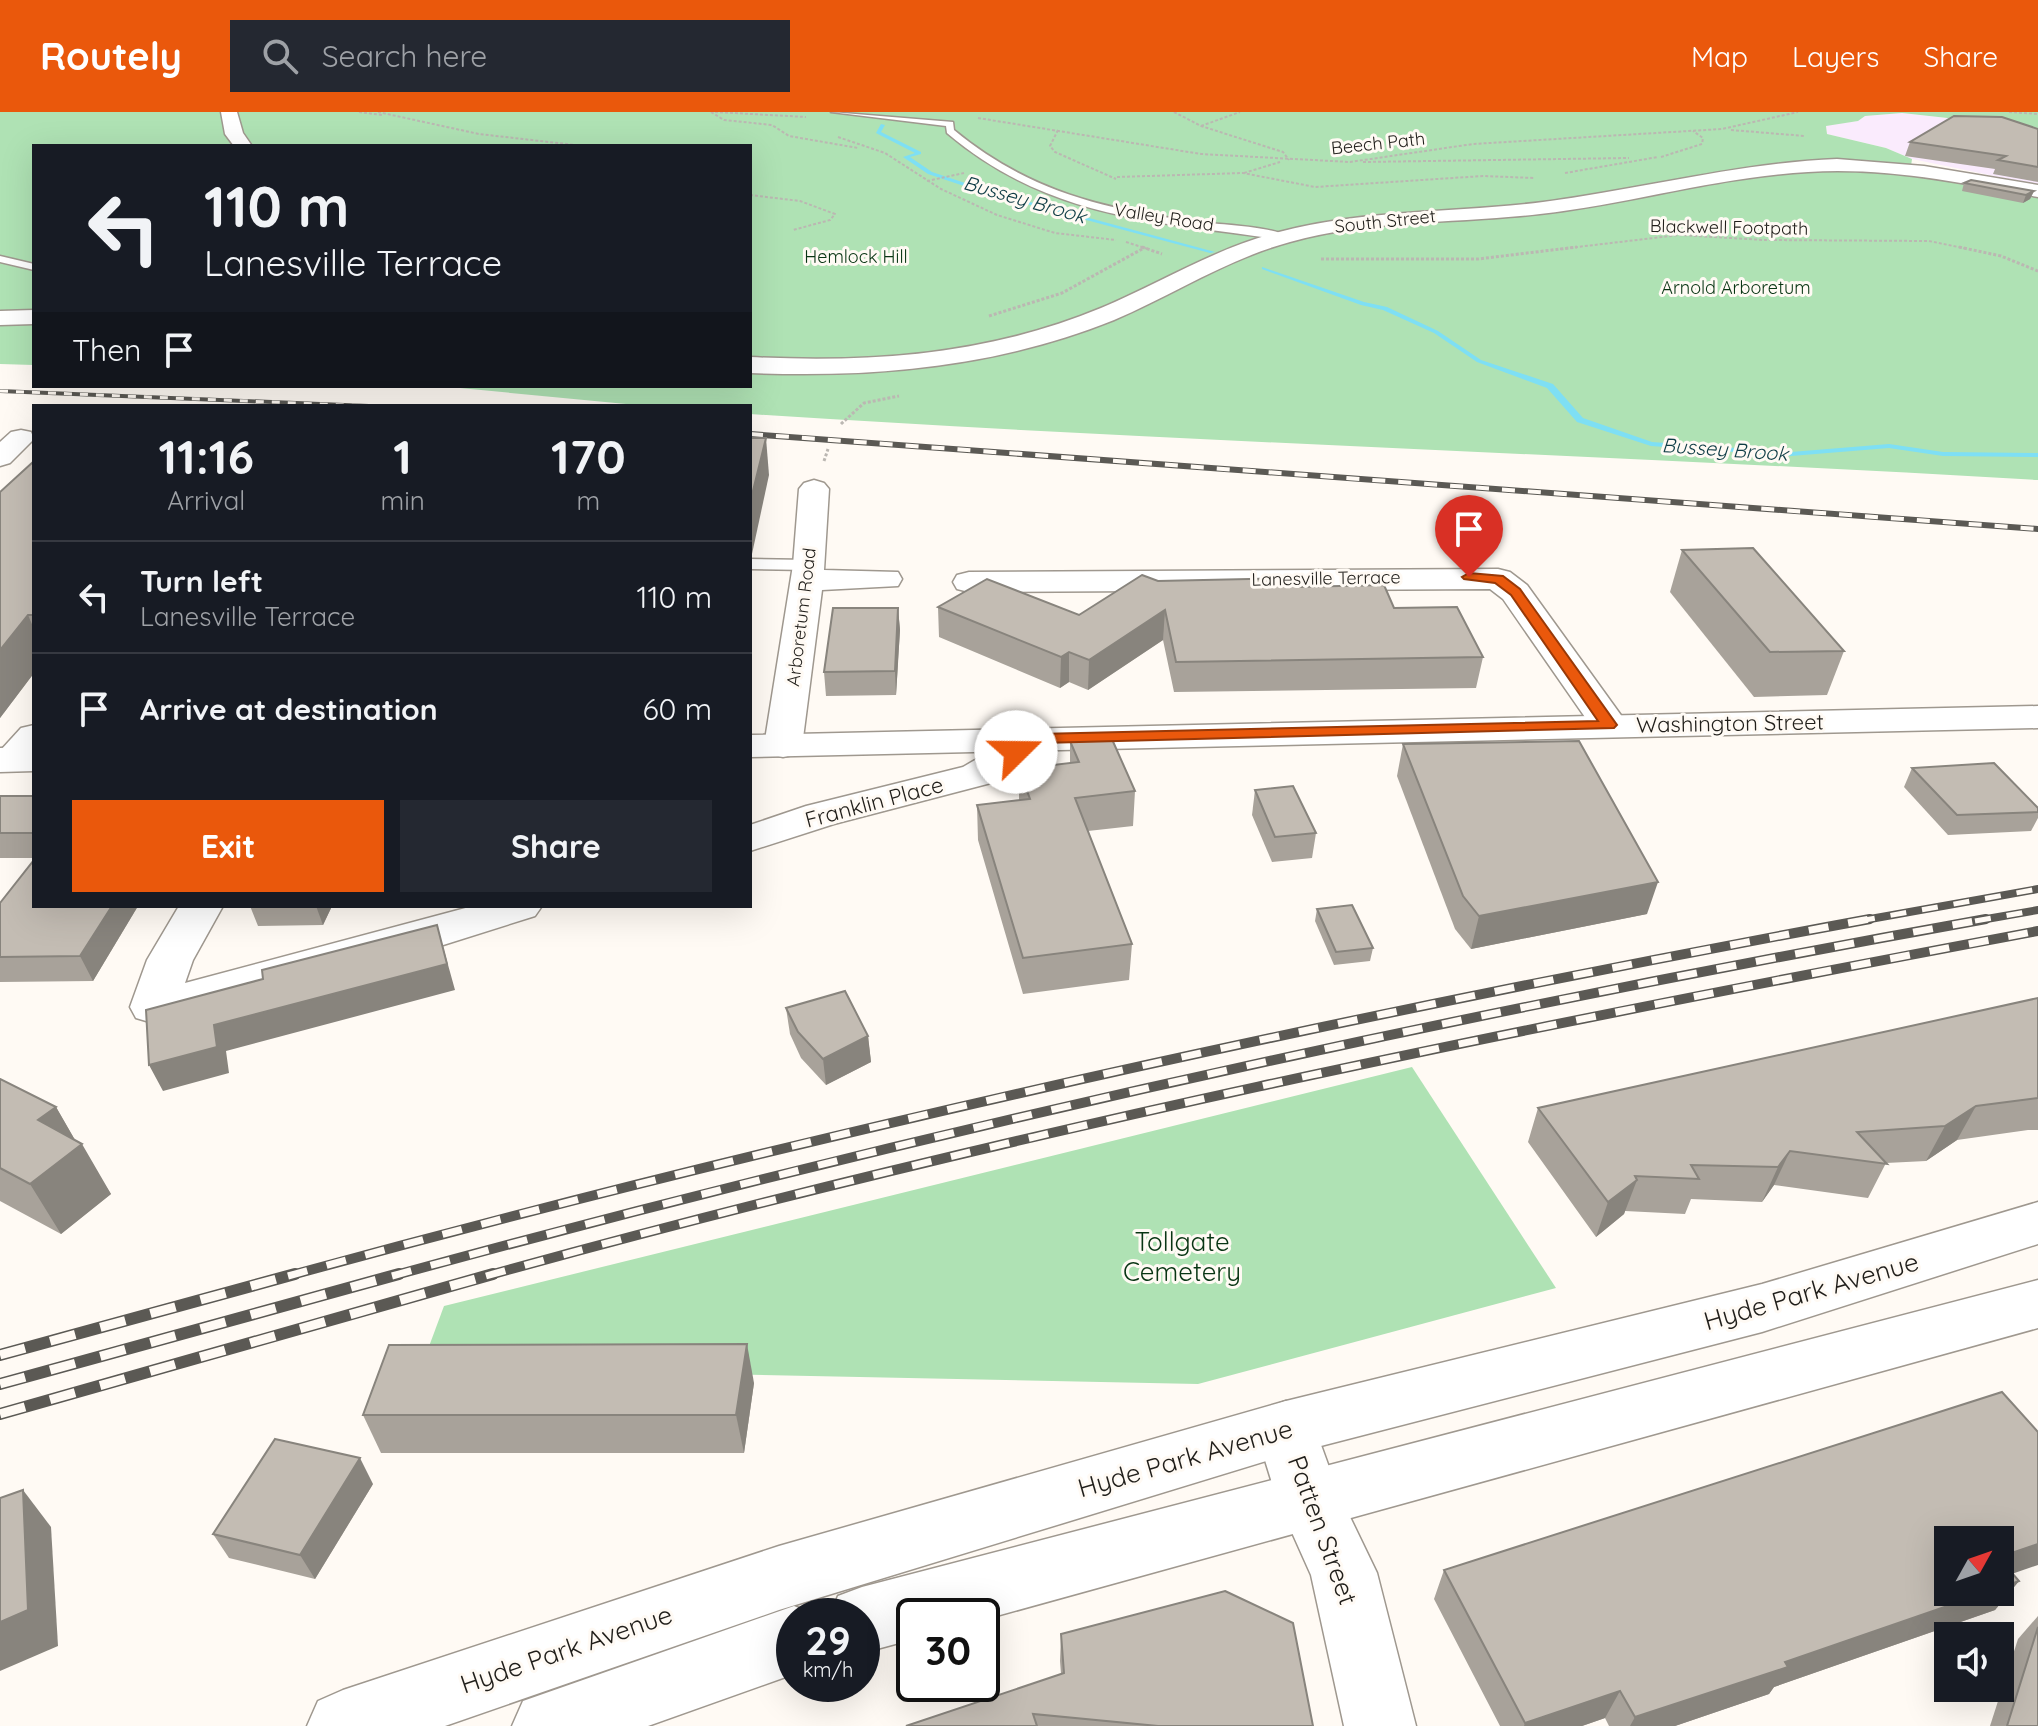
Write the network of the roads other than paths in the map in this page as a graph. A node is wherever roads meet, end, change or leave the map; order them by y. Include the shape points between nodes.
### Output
1 (229, 112) edge
2 (835, 112) edge
3 (962, 117) road end
4 (950, 124) junction
5 (242, 144) edge
6 (2038, 191) edge
7 (1284, 237) junction
8 (0, 259) edge
9 (32, 267) edge
10 (32, 317) edge
11 (0, 318) edge
12 (752, 365) edge
13 (814, 489) dead end
14 (752, 564) edge
15 (807, 572) junction
16 (886, 579) dead end
17 (969, 582) dead end
18 (2038, 717) edge
19 (1609, 725) junction
20 (1038, 739) junction
21 (766, 746) edge
22 (752, 838) edge
23 (200, 908) edge
24 (511, 909) edge
25 (2038, 1223) edge
26 (2038, 1304) edge
27 (1286, 1428) junction
28 (1309, 1499) junction
29 (880, 1615) edge
30 (776, 1646) edge
31 (343, 1726) edge
32 (548, 1726) edge
33 (1380, 1726) edge

1 - 5 street
2 - 4 lane
3 - 4 lane
4 - 7 lane, Valley Road via 957,139 994,167 1053,192 1112,210
6 - 7 street, South Street via 1903,169 1809,165 1702,178 1564,206 1365,221
7 - 12 street, South Street via 1077,326 955,358 879,368
8 - 9 lane
10 - 11 street
13 - 15 street, Arboretum Road
14 - 15 lane
15 - 16 street
15 - 21 street, Arboretum Road
17 - 19 street, Lanesville Terrace via 1498,579 1515,592
18 - 19 street, Washington Street
19 - 20 street, Washington Street
20 - 21 street, Washington Street
20 - 22 street, Franklin Place via 977,775 820,815
23 - 24 street via 166,968 153,1007
25 - 27 street, Hyde Park Avenue via 1762,1308
26 - 28 street
27 - 28 street, Patten Street
27 - 31 street, Hyde Park Avenue via 779,1578
28 - 29 street
28 - 33 street, Patten Street via 1344,1573
30 - 32 street

